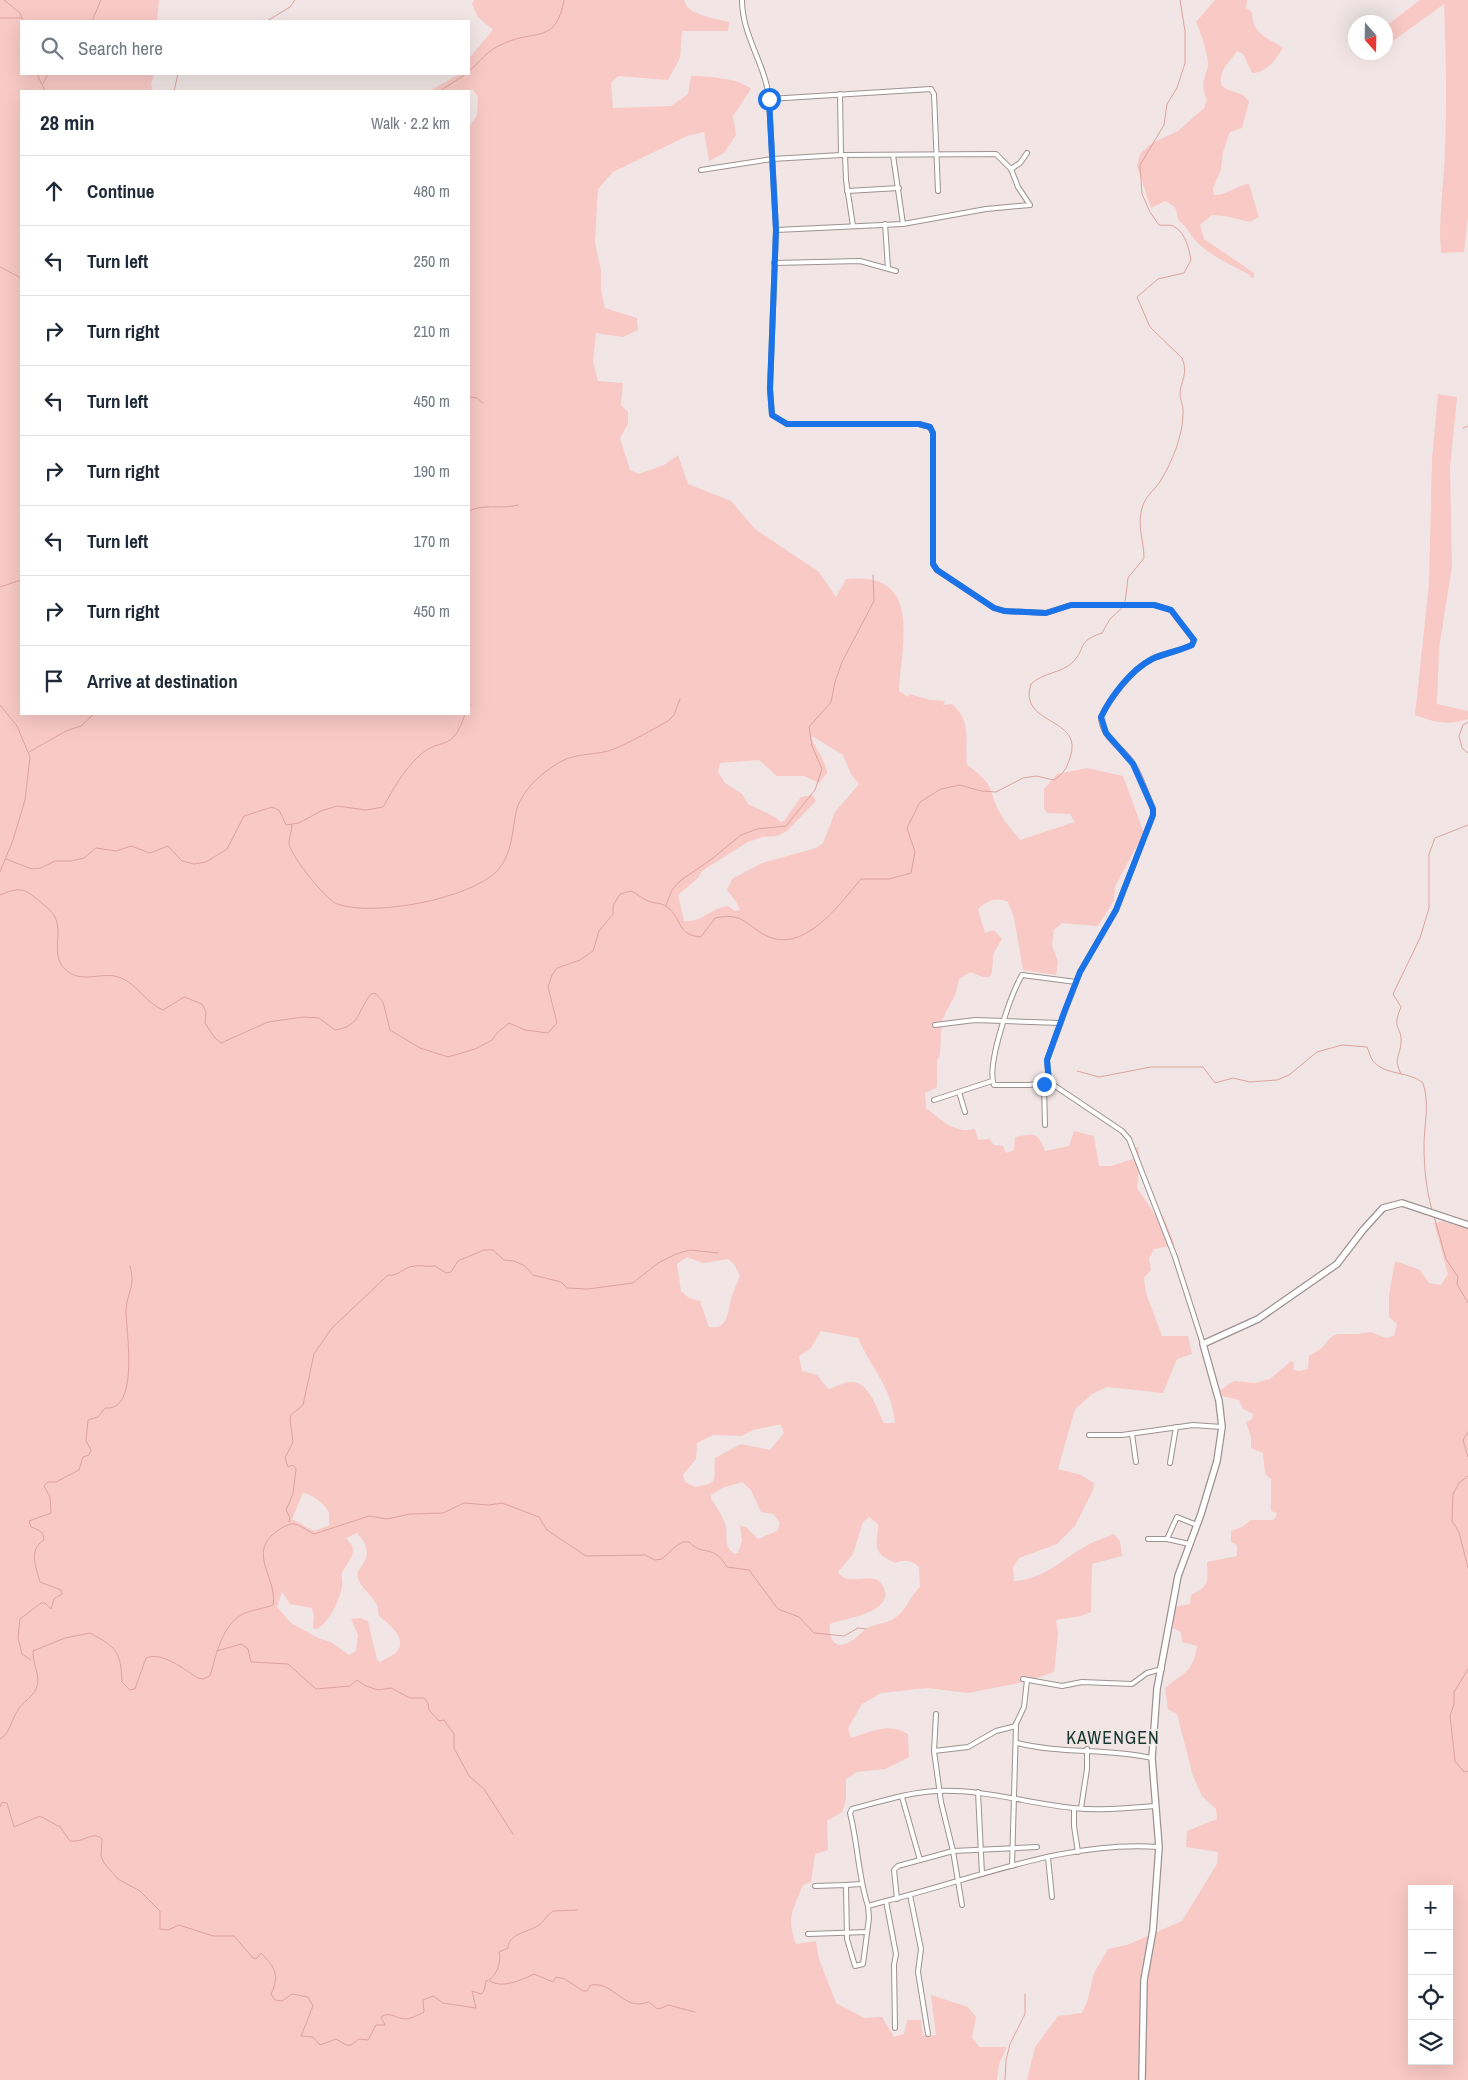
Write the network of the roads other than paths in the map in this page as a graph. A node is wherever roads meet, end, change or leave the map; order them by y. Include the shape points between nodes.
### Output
1 (742, 0) edge
2 (840, 94) junction
3 (769, 99) junction
4 (1027, 153) dead end
5 (936, 154) junction
6 (843, 155) junction
7 (893, 156) junction
8 (772, 159) junction
9 (1011, 169) junction
10 (701, 170) dead end
11 (898, 188) junction
12 (848, 191) junction
13 (938, 191) dead end
14 (885, 224) junction
15 (903, 224) junction
16 (853, 226) junction
17 (776, 230) junction
18 (774, 263) junction
19 (888, 268) junction
20 (896, 271) dead end
21 (1076, 982) junction
22 (1003, 1022) junction
23 (1060, 1023) junction
24 (935, 1025) dead end
25 (992, 1081) junction
26 (1049, 1082) junction
27 (1044, 1084) junction
28 (959, 1092) junction
29 (934, 1100) dead end
30 (965, 1112) dead end
31 (1045, 1125) dead end
32 (1468, 1225) edge
33 (1203, 1344) junction
34 (1176, 1427) junction
35 (1222, 1427) junction
36 (1132, 1434) junction
37 (1089, 1435) dead end
38 (1136, 1462) dead end
39 (1170, 1463) dead end
40 (1196, 1526) junction
41 (1148, 1539) dead end
42 (1168, 1539) junction
43 (1189, 1544) junction
44 (1162, 1669) junction
45 (936, 1714) dead end
46 (1015, 1726) junction
47 (1017, 1743) junction
48 (1087, 1749) junction
49 (934, 1751) junction
50 (1152, 1758) junction
51 (939, 1791) junction
52 (978, 1792) junction
53 (902, 1797) junction
54 (1014, 1798) junction
55 (1156, 1806) junction
56 (1081, 1808) junction
57 (1074, 1809) junction
58 (1037, 1847) dead end
59 (1159, 1847) junction
60 (1012, 1848) junction
61 (981, 1850) junction
62 (953, 1851) junction
63 (1078, 1852) junction
64 (1048, 1858) junction
65 (920, 1860) junction
66 (1012, 1866) junction
67 (982, 1874) junction
68 (959, 1881) junction
69 (861, 1884) junction
70 (846, 1885) junction
71 (815, 1886) dead end
72 (910, 1895) junction
73 (1052, 1897) dead end
74 (897, 1898) junction
75 (886, 1901) junction
76 (962, 1905) dead end
77 (868, 1906) junction
78 (846, 1932) junction
79 (867, 1932) junction
80 (808, 1934) dead end
81 (895, 2028) dead end
82 (928, 2034) dead end
83 (1142, 2080) edge

1 - 3 street via 748,34
2 - 3 street
2 - 5 street via 933,90
2 - 6 street
3 - 8 street
4 - 9 street
5 - 7 street
5 - 9 street via 996,154
5 - 13 street
6 - 7 street
6 - 8 street
6 - 12 street
7 - 11 street
8 - 10 street
8 - 17 street
9 - 15 street via 1030,205 986,209
11 - 12 street
11 - 15 street
12 - 16 street
14 - 15 street
14 - 16 street
14 - 19 street
16 - 17 street
17 - 18 street
18 - 19 street via 860,261
18 - 21 street via 770,409 776,419 787,424 926,424 931,428 932,561 937,570 994,608 1004,611 1046,613 1071,605 1154,605 1171,610 1194,642 1139,668 1101,717 1106,733 1133,764 1154,812 1116,910
19 - 20 street
21 - 22 street via 1022,975
21 - 23 street
22 - 23 street
22 - 24 street via 966,1021
22 - 25 street
23 - 26 street via 1047,1060
25 - 27 street via 994,1085
25 - 28 street
26 - 27 street
26 - 33 street via 1128,1136 1175,1257
27 - 31 street
28 - 29 street
28 - 30 street
32 - 33 main road via 1402,1203 1384,1208 1337,1264 1258,1319
33 - 35 main road via 1219,1401
34 - 35 street
34 - 36 street
34 - 39 street
35 - 40 main road via 1217,1461
36 - 37 street
36 - 38 street
40 - 42 street via 1177,1517
40 - 43 main road
41 - 42 street
42 - 43 street
43 - 44 main road via 1172,1604
44 - 46 street via 1147,1673 1132,1684 1082,1682 1062,1686 1025,1680 1024,1707
44 - 50 main road
45 - 49 street
46 - 47 street
46 - 49 street via 996,1731 968,1748
47 - 48 street via 1042,1748
47 - 54 street
48 - 50 street
48 - 56 street
49 - 51 street
50 - 55 main road
51 - 52 street
51 - 53 street
51 - 62 street
52 - 54 street
52 - 61 street
53 - 65 street
53 - 69 street via 849,1812 858,1846
54 - 57 street
54 - 60 street
55 - 56 street
55 - 59 main road
56 - 57 street
57 - 63 street
58 - 60 street
59 - 63 street via 1131,1845
59 - 83 main road via 1153,1930 1144,1980
60 - 61 street
60 - 66 street
61 - 62 street
61 - 67 street
62 - 65 street
62 - 68 street
63 - 64 street
64 - 66 street
64 - 73 street
65 - 74 street via 894,1869
66 - 67 street
67 - 68 street
68 - 72 street
68 - 76 street
69 - 70 street
69 - 77 street
70 - 71 street
70 - 78 street
72 - 74 street
72 - 82 street via 921,1948 918,1972
74 - 75 street
75 - 77 street
75 - 81 street via 896,1954
77 - 79 street
78 - 79 street
78 - 79 street via 855,1966 859,1966 863,1964
78 - 80 street

